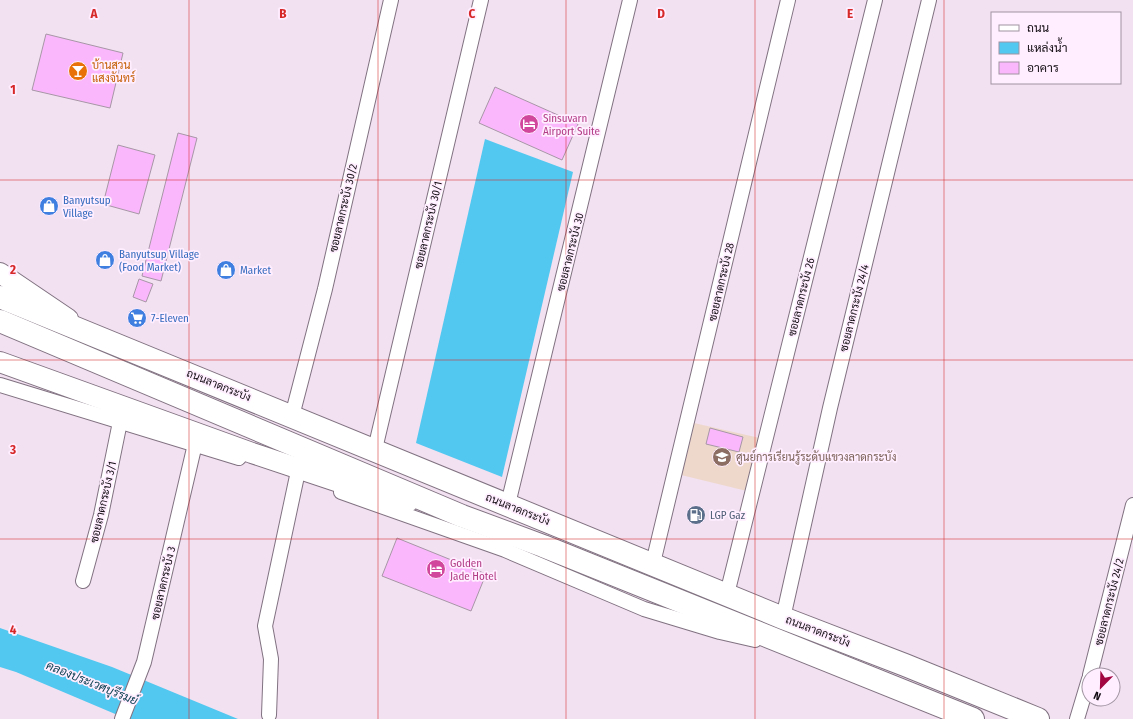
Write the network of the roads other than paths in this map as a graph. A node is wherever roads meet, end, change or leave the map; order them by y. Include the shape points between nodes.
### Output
1 (391, 0) edge
2 (481, 0) edge
3 (630, 0) edge
4 (788, 0) edge
5 (875, 0) edge
6 (929, 0) edge
7 (0, 273) edge
8 (0, 296) edge
9 (0, 321) edge
10 (87, 332) junction
11 (0, 362) edge
12 (0, 384) edge
13 (292, 416) junction
14 (120, 422) junction
15 (195, 444) junction
16 (375, 449) junction
17 (297, 476) junction
18 (508, 504) junction
19 (1133, 505) edge
20 (462, 516) junction
21 (653, 564) junction
22 (83, 581) dead end
23 (727, 594) junction
24 (783, 618) junction
25 (876, 654) junction
26 (816, 655) junction
27 (1092, 667) edge
28 (869, 676) junction
29 (1081, 706) edge
30 (269, 715) dead end
31 (122, 719) edge
32 (973, 719) edge
33 (1038, 719) edge
34 (1077, 719) edge

1 - 13 street, ซอยลาดกระบัง 30/2 via 325,289
2 - 16 street, ซอยลาดกระบัง 30/1
3 - 18 street, ซอยลาดกระบัง 30
4 - 21 street, ซอยลาดกระบัง 28
5 - 23 street, ซอยลาดกระบัง 26
6 - 24 street, ซอยลาดกระบัง 24/4 via 830,408
7 - 10 main road
8 - 10 main road, ถนนลาดกระบัง
9 - 20 main road, ถนนลาดกระบัง
10 - 13 main road, ถนนลาดกระบัง
11 - 20 main road via 252,453 345,484
12 - 14 street
13 - 16 main road, ถนนลาดกระบัง
14 - 15 street
14 - 22 street, ซอยลาดกระบัง 3/1 via 101,515
15 - 17 street
15 - 31 street, ซอยลาดกระบัง 3 via 144,662
16 - 18 main road, ถนนลาดกระบัง
17 - 26 street via 505,550 644,609 720,632
17 - 30 street via 265,626 271,659
18 - 21 main road, ถนนลาดกระบัง
19 - 27 street, ซอยลาดกระบัง 24/2
20 - 26 main road, ถนนลาดกระบัง
21 - 23 main road, ถนนลาดกระบัง
23 - 24 main road, ถนนลาดกระบัง
24 - 25 main road, ถนนลาดกระบัง
25 - 28 main road
25 - 33 main road, ถนนลาดกระบัง
26 - 28 main road, ถนนลาดกระบัง
28 - 32 main road, ถนนลาดกระบัง
29 - 34 street

